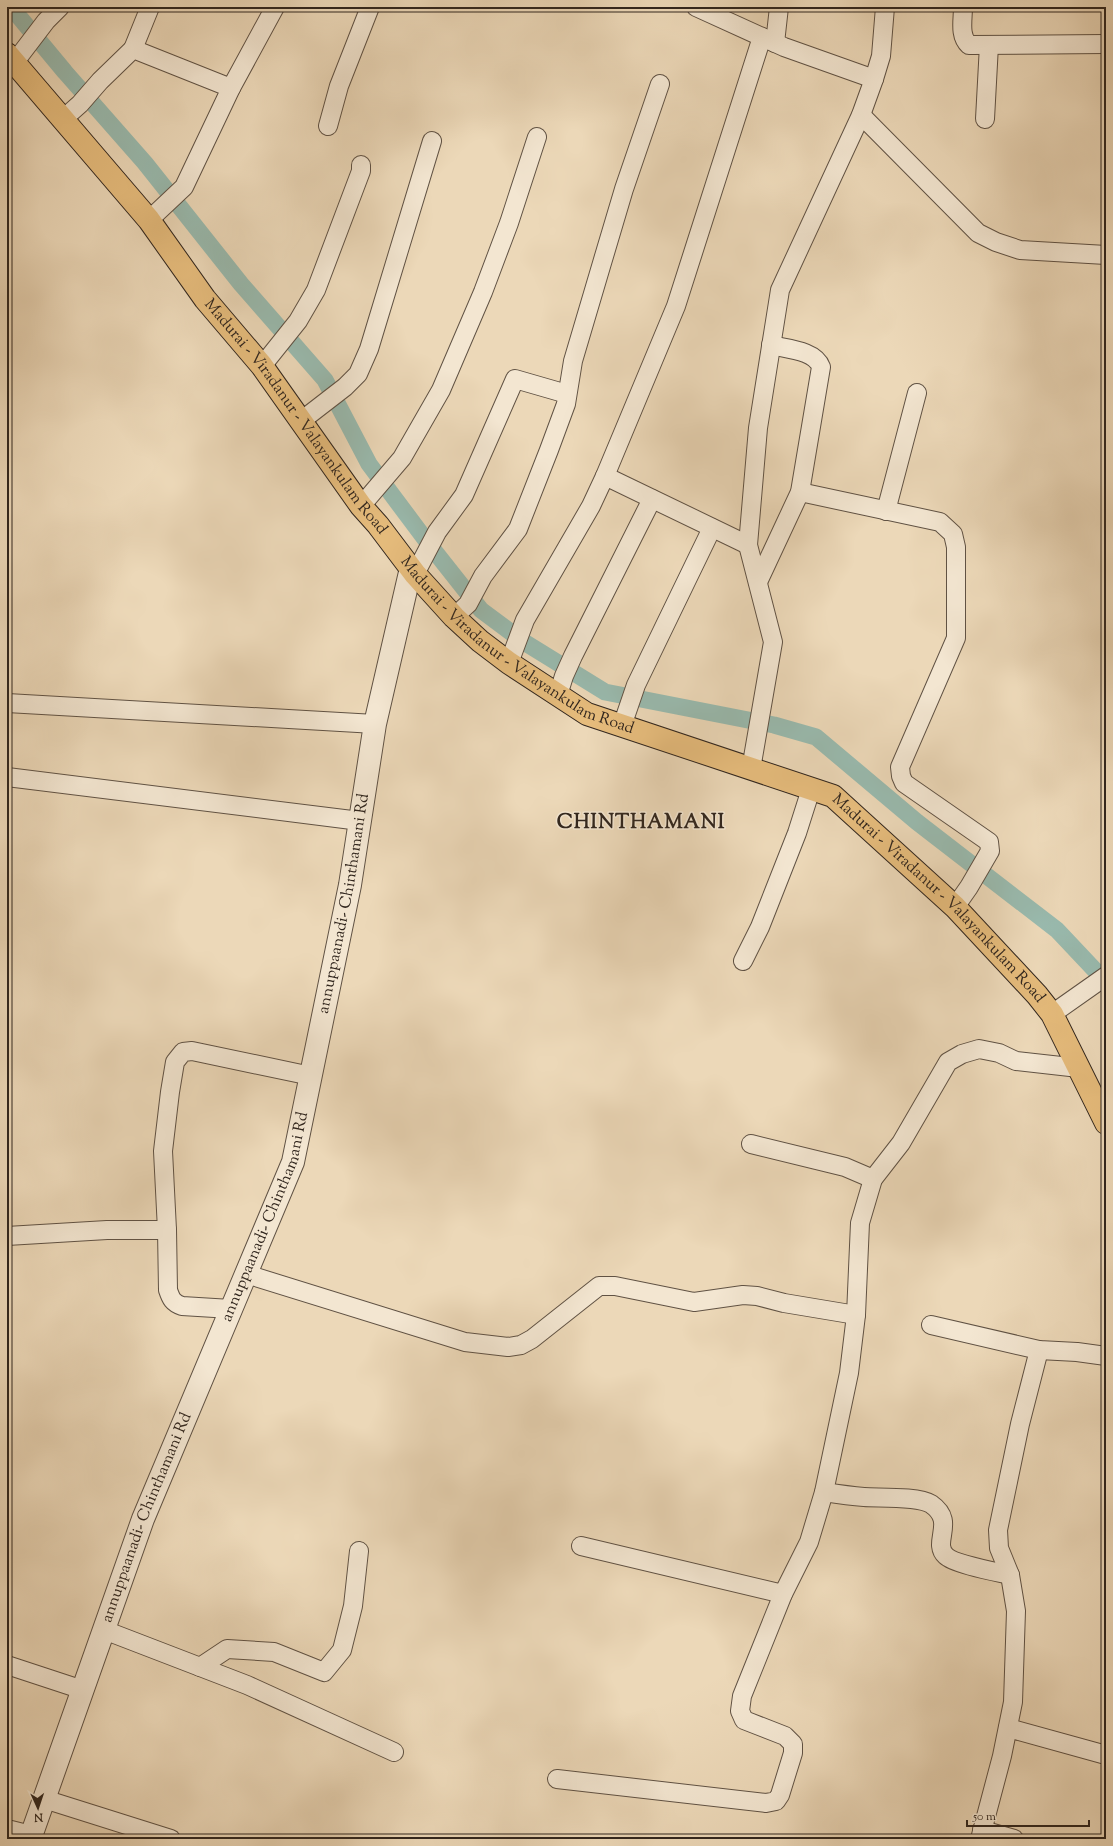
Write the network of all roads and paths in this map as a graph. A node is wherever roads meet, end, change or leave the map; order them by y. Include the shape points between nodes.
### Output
1 (60, 7) edge
2 (150, 7) edge
3 (275, 7) edge
4 (370, 7) edge
5 (696, 7) edge
6 (779, 7) edge
7 (885, 7) edge
8 (963, 7) edge
9 (769, 40) junction
10 (1106, 44) edge
11 (988, 45) junction
12 (133, 48) junction
13 (11, 58) edge
14 (874, 79) junction
15 (660, 84) dead end
16 (231, 88) junction
17 (860, 115) junction
18 (985, 119) dead end
19 (62, 120) junction
20 (328, 126) dead end
21 (537, 137) dead end
22 (432, 141) dead end
23 (361, 165) dead end
24 (149, 220) junction
25 (1106, 255) edge
26 (771, 345) junction
27 (262, 366) junction
28 (917, 393) dead end
29 (568, 394) junction
30 (301, 421) junction
31 (605, 476) junction
32 (800, 492) junction
33 (652, 498) junction
34 (366, 500) junction
35 (886, 511) junction
36 (712, 528) junction
37 (748, 545) junction
38 (417, 566) junction
39 (758, 582) junction
40 (461, 611) junction
41 (511, 655) junction
42 (561, 686) junction
43 (7, 703) edge
44 (625, 717) junction
45 (375, 724) junction
46 (751, 769) junction
47 (7, 777) edge
48 (812, 789) junction
49 (360, 821) junction
50 (955, 907) junction
51 (743, 961) dead end
52 (1106, 976) edge
53 (1061, 1008) junction
54 (1079, 1068) junction
55 (311, 1076) junction
56 (1106, 1123) edge
57 (751, 1144) dead end
58 (873, 1179) junction
59 (167, 1230) junction
60 (7, 1236) edge
61 (246, 1274) junction
62 (232, 1308) junction
63 (856, 1315) junction
64 (932, 1325) dead end
65 (1039, 1350) junction
66 (1106, 1356) edge
67 (824, 1492) junction
68 (581, 1546) dead end
69 (359, 1551) dead end
70 (1010, 1575) junction
71 (783, 1594) junction
72 (104, 1630) junction
73 (7, 1665) edge
74 (200, 1667) junction
75 (83, 1690) junction
76 (1008, 1728) junction
77 (394, 1752) dead end
78 (1106, 1755) edge
79 (557, 1779) dead end
80 (44, 1799) junction
81 (7, 1829) edge
82 (981, 1835) edge
83 (30, 1837) edge
84 (171, 1839) edge
85 (1014, 1839) edge

1 - 13 street via 28,45
2 - 12 street
3 - 16 street
4 - 20 street via 339,86
5 - 9 street
6 - 9 street
7 - 14 street via 880,56
8 - 11 street via 962,35 966,42 969,45
9 - 14 street
9 - 31 street via 676,306
10 - 11 street
11 - 18 street
12 - 16 street
12 - 19 street
13 - 19 main road, Madurai - Viradanur - Valayankulam Road
14 - 17 street
15 - 29 street via 624,189 573,361
16 - 24 street via 184,187
17 - 25 street via 978,233 1020,250
17 - 26 street via 780,290
19 - 24 main road, Madurai - Viradanur - Valayankulam Road
21 - 34 street via 509,223 441,390 402,458
22 - 30 street via 369,349 358,374
23 - 27 street via 361,171 316,290 298,321
24 - 27 main road, Madurai - Viradanur - Valayankulam Road via 206,299
26 - 32 street via 811,355 819,361 821,367
26 - 37 street via 758,428
27 - 30 main road, Madurai - Viradanur - Valayankulam Road
28 - 35 street
29 - 38 street via 515,379 464,495 437,532
29 - 40 street via 518,529
30 - 34 main road, Madurai - Viradanur - Valayankulam Road
31 - 33 street
31 - 41 street via 591,506 525,620
32 - 35 street
32 - 39 street
33 - 36 street
33 - 42 street via 573,656
34 - 38 main road, Madurai - Viradanur - Valayankulam Road via 378,524
35 - 50 street via 940,522 953,534 956,547 956,638 900,767 900,776 904,783 989,842 990,851 970,887
36 - 37 street
36 - 44 street via 636,685
37 - 39 street
38 - 40 main road, Madurai - Viradanur - Valayankulam Road
38 - 45 street, annuppaanadi- Chinthamani Rd
39 - 46 street via 773,642
40 - 41 main road, Madurai - Viradanur - Valayankulam Road via 480,641
41 - 42 main road, Madurai - Viradanur - Valayankulam Road
42 - 44 main road, Madurai - Viradanur - Valayankulam Road via 587,714
43 - 45 street
44 - 46 main road, Madurai - Viradanur - Valayankulam Road
45 - 49 street, annuppaanadi- Chinthamani Rd
46 - 48 main road, Madurai - Viradanur - Valayankulam Road
47 - 49 street
48 - 50 main road, Madurai - Viradanur - Valayankulam Road via 833,796
48 - 51 street via 760,928
49 - 55 street, annuppaanadi- Chinthamani Rd via 350,885
50 - 53 main road, Madurai - Viradanur - Valayankulam Road via 1038,995
52 - 53 street
53 - 54 main road, Madurai - Viradanur - Valayankulam Road
54 - 56 main road, Madurai - Viradanur - Valayankulam Road
54 - 58 street via 1016,1061 999,1053 979,1049 962,1054 948,1062 901,1143
55 - 59 street via 192,1051 183,1052 175,1062 163,1151
55 - 61 street, annuppaanadi- Chinthamani Rd via 293,1162
57 - 58 street via 845,1167
58 - 63 street via 860,1223
59 - 60 street via 107,1230
59 - 62 street via 168,1290 174,1303 182,1306
61 - 62 street, annuppaanadi- Chinthamani Rd
61 - 63 street via 465,1342 508,1347 521,1345 532,1338 599,1286 615,1286 694,1302 757,1296
62 - 72 street, annuppaanadi- Chinthamani Rd via 143,1519
63 - 67 street via 849,1373
64 - 65 street
65 - 66 street
65 - 70 street via 1020,1424 998,1530 999,1548
67 - 70 street via 863,1497 906,1498 929,1503 940,1512 944,1522 940,1546 945,1556
67 - 71 street via 809,1542
68 - 71 street
69 - 74 street via 353,1606 342,1650 324,1672 274,1652 227,1649
70 - 76 street via 1016,1611 1013,1702
71 - 79 street via 742,1696 740,1710 744,1720 784,1736 793,1744 793,1753 780,1795 776,1800 766,1803
72 - 74 street
72 - 75 street, annuppaanadi- Chinthamani Rd
73 - 75 street
74 - 77 street via 247,1685
75 - 80 street, annuppaanadi- Chinthamani Rd
76 - 78 street
76 - 82 street
80 - 83 street, annuppaanadi- Chinthamani Rd
80 - 84 street
81 - 83 street
82 - 85 street

